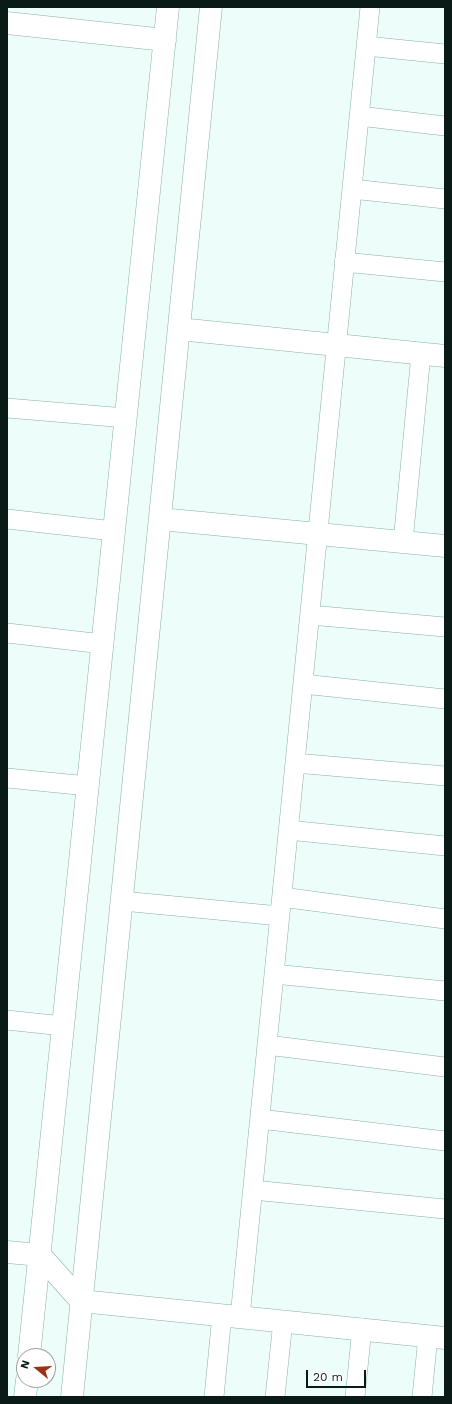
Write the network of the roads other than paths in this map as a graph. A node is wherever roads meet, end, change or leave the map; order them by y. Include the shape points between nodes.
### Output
1 (168, 7) edge
2 (211, 7) edge
3 (370, 7) edge
4 (7, 23) edge
5 (165, 40) junction
6 (366, 46) junction
7 (445, 54) edge
8 (359, 116) junction
9 (445, 126) edge
10 (352, 189) junction
11 (445, 199) edge
12 (344, 262) junction
13 (445, 272) edge
14 (179, 329) junction
15 (336, 345) junction
16 (421, 354) junction
17 (445, 356) edge
18 (7, 408) edge
19 (126, 418) junction
20 (7, 519) edge
21 (160, 519) junction
22 (114, 530) junction
23 (318, 534) junction
24 (403, 542) junction
25 (445, 546) edge
26 (310, 615) junction
27 (445, 627) edge
28 (7, 633) edge
29 (102, 644) junction
30 (303, 684) junction
31 (445, 699) edge
32 (295, 763) junction
33 (445, 776) edge
34 (7, 778) edge
35 (88, 786) junction
36 (288, 830) junction
37 (445, 846) edge
38 (282, 897) junction
39 (122, 901) junction
40 (280, 916) junction
41 (445, 919) edge
42 (274, 974) junction
43 (445, 991) edge
44 (7, 1020) edge
45 (63, 1026) junction
46 (267, 1045) junction
47 (445, 1066) edge
48 (260, 1119) junction
49 (445, 1141) edge
50 (252, 1190) junction
51 (445, 1209) edge
52 (7, 1252) edge
53 (40, 1255) junction
54 (81, 1301) junction
55 (231, 1316) junction
56 (283, 1321) junction
57 (362, 1328) junction
58 (437, 1337) edge
59 (30, 1348) edge
60 (72, 1397) edge
61 (214, 1397) edge
62 (275, 1397) edge
63 (355, 1397) edge
64 (422, 1397) edge

1 - 5 main road
2 - 14 main road
3 - 6 street
4 - 5 main road
5 - 19 main road
6 - 7 street
6 - 8 street
8 - 9 street
8 - 10 street
10 - 11 street
10 - 12 street
12 - 13 street
12 - 15 street
14 - 15 main road
14 - 21 main road
15 - 16 main road
15 - 23 street
16 - 17 main road
16 - 24 street
18 - 19 street
19 - 22 main road
20 - 22 street
21 - 23 main road
21 - 39 main road
22 - 29 main road
23 - 24 main road
23 - 26 street
24 - 25 main road
26 - 27 street
26 - 30 street
28 - 29 street
29 - 35 main road
30 - 31 street
30 - 32 street
32 - 33 street
32 - 36 street
34 - 35 street
35 - 45 main road
36 - 37 street
36 - 38 street
38 - 40 street
38 - 41 street
39 - 40 street
39 - 54 main road
40 - 42 street
42 - 43 street
42 - 46 street
44 - 45 street
45 - 53 main road
46 - 47 street
46 - 48 street
48 - 49 street
48 - 50 street
50 - 51 street
50 - 55 street
52 - 53 main road
53 - 54 main road
53 - 59 main road
54 - 55 main road
54 - 60 main road
55 - 56 main road
55 - 61 street
56 - 57 main road
56 - 62 street
57 - 58 main road
57 - 63 street
58 - 64 street

